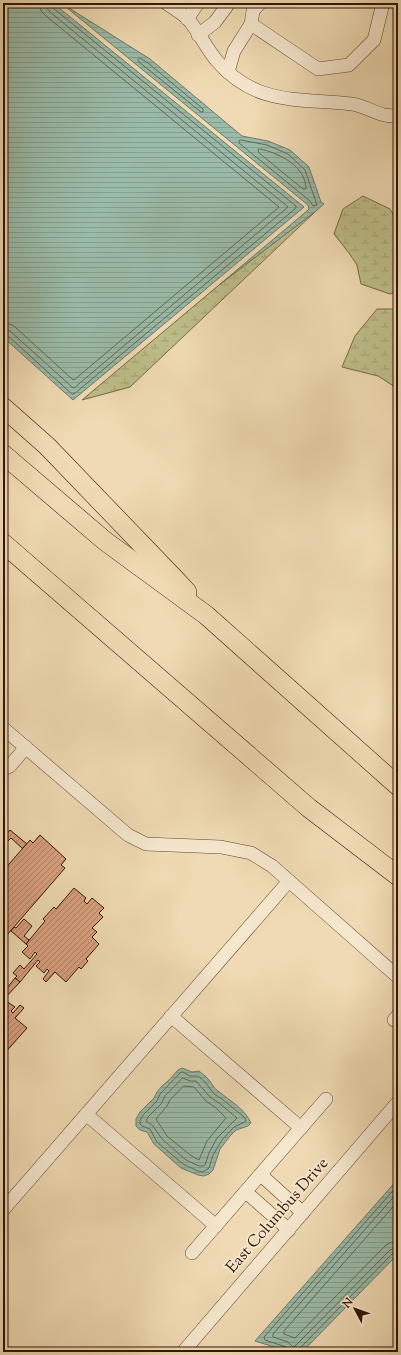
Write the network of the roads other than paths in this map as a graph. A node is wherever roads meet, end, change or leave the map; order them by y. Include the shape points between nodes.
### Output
1 (166, 3) edge
2 (198, 3) edge
3 (230, 3) edge
4 (260, 3) edge
5 (383, 3) edge
6 (187, 19) junction
7 (251, 24) junction
8 (198, 35) junction
9 (228, 72) junction
10 (398, 115) edge
11 (3, 407) edge
12 (3, 454) edge
13 (3, 543) edge
14 (206, 615) junction
15 (3, 728) edge
16 (23, 745) junction
17 (3, 763) edge
18 (3, 769) edge
19 (398, 786) edge
20 (398, 876) edge
21 (288, 881) junction
22 (398, 977) edge
23 (171, 1016) junction
24 (326, 1099) dead end
25 (398, 1102) edge
26 (86, 1114) junction
27 (301, 1128) junction
28 (261, 1175) junction
29 (246, 1192) junction
30 (3, 1210) edge
31 (303, 1213) junction
32 (216, 1226) junction
33 (289, 1230) junction
34 (192, 1253) dead end
35 (188, 1350) edge

1 - 6 street
2 - 6 street
3 - 8 street via 215,22
4 - 7 street via 253,11
5 - 7 street via 374,40 349,65 318,69
6 - 8 street
7 - 9 street via 234,51
8 - 9 street
9 - 10 street via 252,89 266,95 287,100 354,104 390,117
11 - 14 highway via 52,451 175,578
12 - 14 highway via 105,541
13 - 20 highway via 309,808
14 - 19 highway
15 - 16 street
16 - 17 street
16 - 18 street via 10,766
16 - 21 street via 128,835 146,844 221,847 251,853 272,866
21 - 22 street
21 - 23 street
23 - 26 street
23 - 27 street
24 - 27 street
25 - 31 street, East Columbus Drive
26 - 30 street
26 - 32 street
27 - 28 street
28 - 29 street
28 - 31 street
29 - 32 street
29 - 33 street
31 - 33 street, East Columbus Drive
32 - 34 street
33 - 35 street, East Columbus Drive

